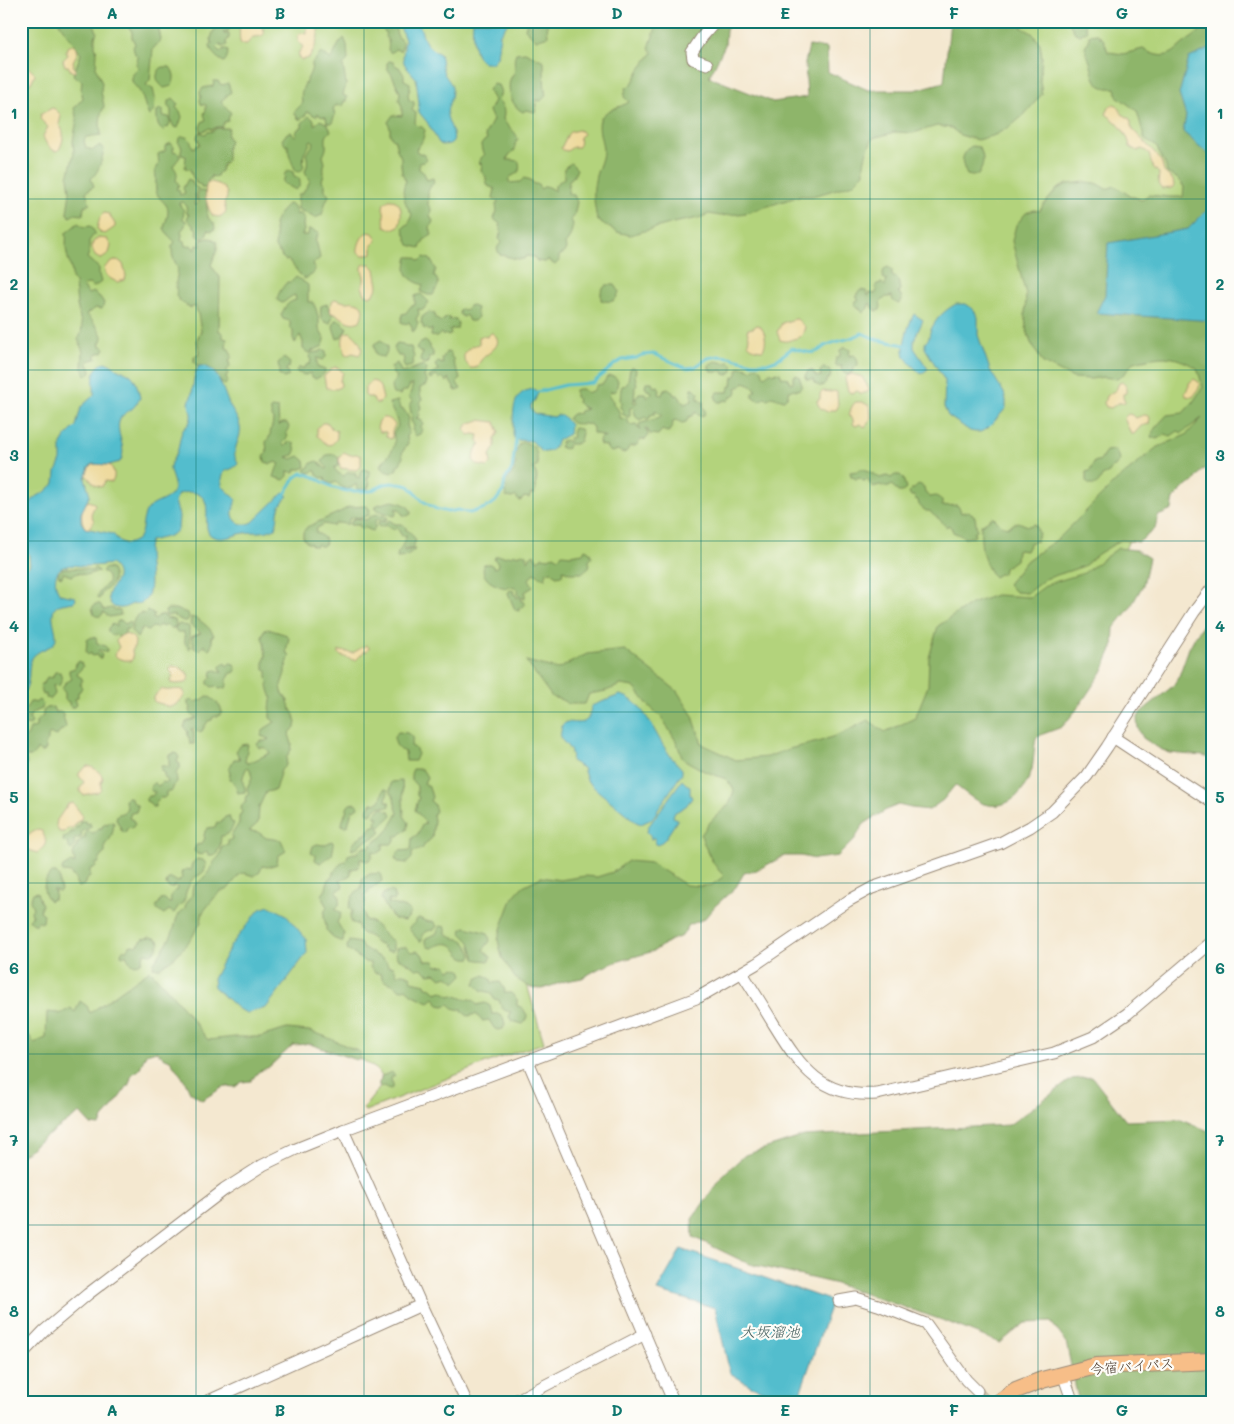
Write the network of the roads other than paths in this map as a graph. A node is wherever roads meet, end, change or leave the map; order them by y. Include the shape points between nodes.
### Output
1 (716, 21) edge
2 (707, 64) dead end
3 (1213, 587) edge
4 (1113, 737) junction
5 (1213, 803) edge
6 (1213, 941) edge
7 (742, 973) junction
8 (528, 1061) junction
9 (344, 1130) junction
10 (839, 1301) dead end
11 (421, 1305) junction
12 (645, 1334) junction
13 (21, 1356) edge
14 (1213, 1360) edge
15 (1063, 1374) junction
16 (977, 1391) tunnel mouth
17 (226, 1398) edge
18 (204, 1403) edge
19 (467, 1403) edge
20 (511, 1403) edge
21 (674, 1403) edge
22 (998, 1403) edge
23 (1073, 1403) edge

1 - 2 street via 692,52 693,59
3 - 4 street
4 - 5 street
4 - 7 street via 1087,776 1052,812 1030,827 1000,843 872,888
6 - 7 street via 1127,1014 1093,1037 1054,1053 863,1095 839,1091 804,1068 786,1045
7 - 8 street via 699,997
8 - 9 street
8 - 12 street
9 - 11 street
9 - 13 street via 263,1165 224,1190 88,1294 44,1331
10 - 16 street via 856,1298 926,1324
11 - 17 street
11 - 19 street
12 - 20 street
12 - 21 street
14 - 15 highway, 今宿バイパス via 1096,1366
15 - 22 highway, 今宿バイパス via 1016,1390
15 - 23 street
17 - 18 street

